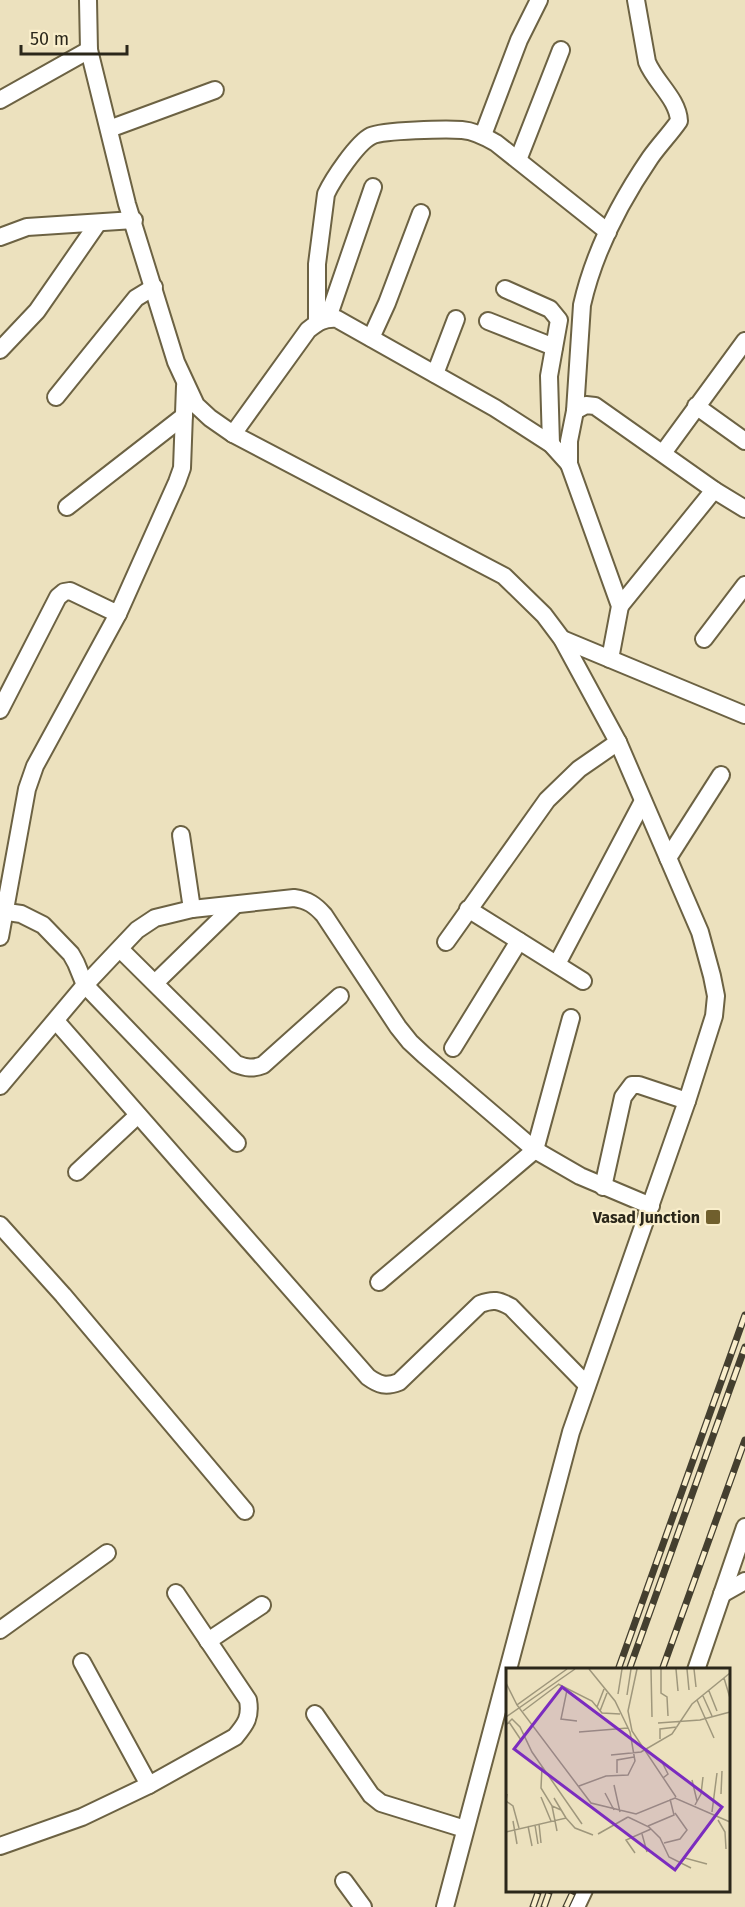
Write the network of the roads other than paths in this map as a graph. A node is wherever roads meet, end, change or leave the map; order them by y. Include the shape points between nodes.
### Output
1 (88, 0) edge
2 (539, 0) edge
3 (636, 0) edge
4 (88, 50) junction
5 (561, 50) dead end
6 (215, 90) dead end
7 (0, 100) edge
8 (109, 129) junction
9 (483, 135) junction
10 (518, 160) junction
11 (373, 187) dead end
12 (421, 213) dead end
13 (134, 220) junction
14 (98, 223) junction
15 (608, 232) junction
16 (0, 237) edge
17 (154, 287) junction
18 (505, 289) dead end
19 (456, 319) dead end
20 (322, 321) junction
21 (488, 321) dead end
22 (371, 338) junction
23 (745, 341) edge
24 (554, 347) junction
25 (0, 350) edge
26 (435, 374) junction
27 (185, 385) junction
28 (56, 397) dead end
29 (696, 406) junction
30 (575, 411) junction
31 (184, 416) junction
32 (233, 434) junction
33 (745, 441) edge
34 (551, 444) junction
35 (663, 453) junction
36 (569, 464) junction
37 (714, 490) junction
38 (67, 507) dead end
39 (745, 509) edge
40 (745, 585) edge
41 (620, 606) junction
42 (118, 614) junction
43 (562, 639) junction
44 (704, 639) dead end
45 (610, 658) junction
46 (0, 710) edge
47 (745, 715) edge
48 (618, 742) junction
49 (721, 776) dead end
50 (643, 801) junction
51 (181, 835) dead end
52 (668, 858) junction
53 (235, 905) junction
54 (192, 909) junction
55 (468, 909) junction
56 (2, 911) edge
57 (0, 937) edge
58 (519, 941) junction
59 (446, 942) dead end
60 (120, 949) junction
61 (557, 964) junction
62 (583, 981) dead end
63 (156, 982) junction
64 (85, 985) junction
65 (340, 996) dead end
66 (571, 1018) dead end
67 (56, 1021) junction
68 (453, 1048) dead end
69 (0, 1086) edge
70 (687, 1101) junction
71 (138, 1115) junction
72 (237, 1143) dead end
73 (536, 1150) junction
74 (77, 1172) dead end
75 (603, 1187) junction
76 (651, 1206) junction
77 (0, 1225) edge
78 (379, 1282) dead end
79 (587, 1385) junction
80 (245, 1511) dead end
81 (745, 1527) edge
82 (107, 1553) dead end
83 (745, 1581) edge
84 (176, 1593) dead end
85 (722, 1594) junction
86 (262, 1605) dead end
87 (0, 1630) edge
88 (208, 1641) junction
89 (82, 1662) dead end
90 (508, 1668) edge
91 (697, 1668) edge
92 (506, 1676) edge
93 (315, 1714) dead end
94 (149, 1785) junction
95 (465, 1830) junction
96 (0, 1846) edge
97 (344, 1881) dead end
98 (583, 1892) edge
99 (363, 1907) edge
100 (445, 1907) edge
101 (576, 1907) edge

1 - 4 street
2 - 9 street via 519,40
3 - 15 street via 647,62 679,113 679,121 651,158
4 - 7 street
4 - 8 street
5 - 10 street
6 - 8 street
8 - 13 street
9 - 10 street
9 - 20 street via 463,130 382,132 363,141 330,184 327,194 317,264
10 - 15 street
11 - 20 street
12 - 22 street
13 - 14 street
13 - 17 street
14 - 16 street via 27,227
14 - 25 street via 37,311
15 - 30 street via 582,305
17 - 27 street
17 - 28 street via 136,298
18 - 24 street via 555,314 559,327
19 - 26 street
20 - 22 street via 337,320
20 - 32 street via 308,330
21 - 24 street
22 - 26 street
23 - 29 street
24 - 34 street via 549,376
26 - 34 street
27 - 31 street
27 - 32 street via 196,405
29 - 33 street
29 - 35 street
30 - 35 street via 586,405 595,406
30 - 36 street
31 - 38 street
31 - 42 street via 182,468
32 - 43 street via 504,576 544,615
34 - 36 street
35 - 37 street
36 - 41 street
37 - 39 street
37 - 41 street
40 - 44 street
41 - 45 street
42 - 46 street via 70,591 64,592
42 - 56 street via 35,766
43 - 45 street
43 - 48 street
45 - 47 street
48 - 50 street
48 - 55 street via 579,769 547,800
49 - 52 street
50 - 52 street
50 - 61 street
51 - 54 street
52 - 70 street via 700,932 716,996 714,1016
53 - 54 street
53 - 63 street
53 - 73 street via 294,898 315,905 410,1042
54 - 60 street via 146,923
55 - 58 street
55 - 59 street
56 - 57 street
56 - 64 street via 21,914 43,925 70,954
58 - 61 street
58 - 68 street
60 - 63 street
60 - 64 street
61 - 62 street
63 - 65 street via 236,1064 245,1068 263,1065
64 - 67 street
64 - 72 street
66 - 73 street
67 - 69 street
67 - 71 street
70 - 75 street via 639,1085 627,1090
70 - 76 street
71 - 74 street
71 - 79 street via 378,1384 399,1382 480,1304 491,1299 511,1306
73 - 75 street
73 - 78 street
75 - 76 street
76 - 79 street
77 - 80 street
79 - 90 street
81 - 85 street
82 - 87 street
83 - 85 street
84 - 88 street
85 - 91 street
86 - 88 street
88 - 94 street via 248,1700 250,1713 235,1737
89 - 94 street
92 - 95 street
93 - 95 street via 370,1796 391,1808
94 - 96 street via 82,1816
95 - 100 street
97 - 99 street
98 - 101 street

